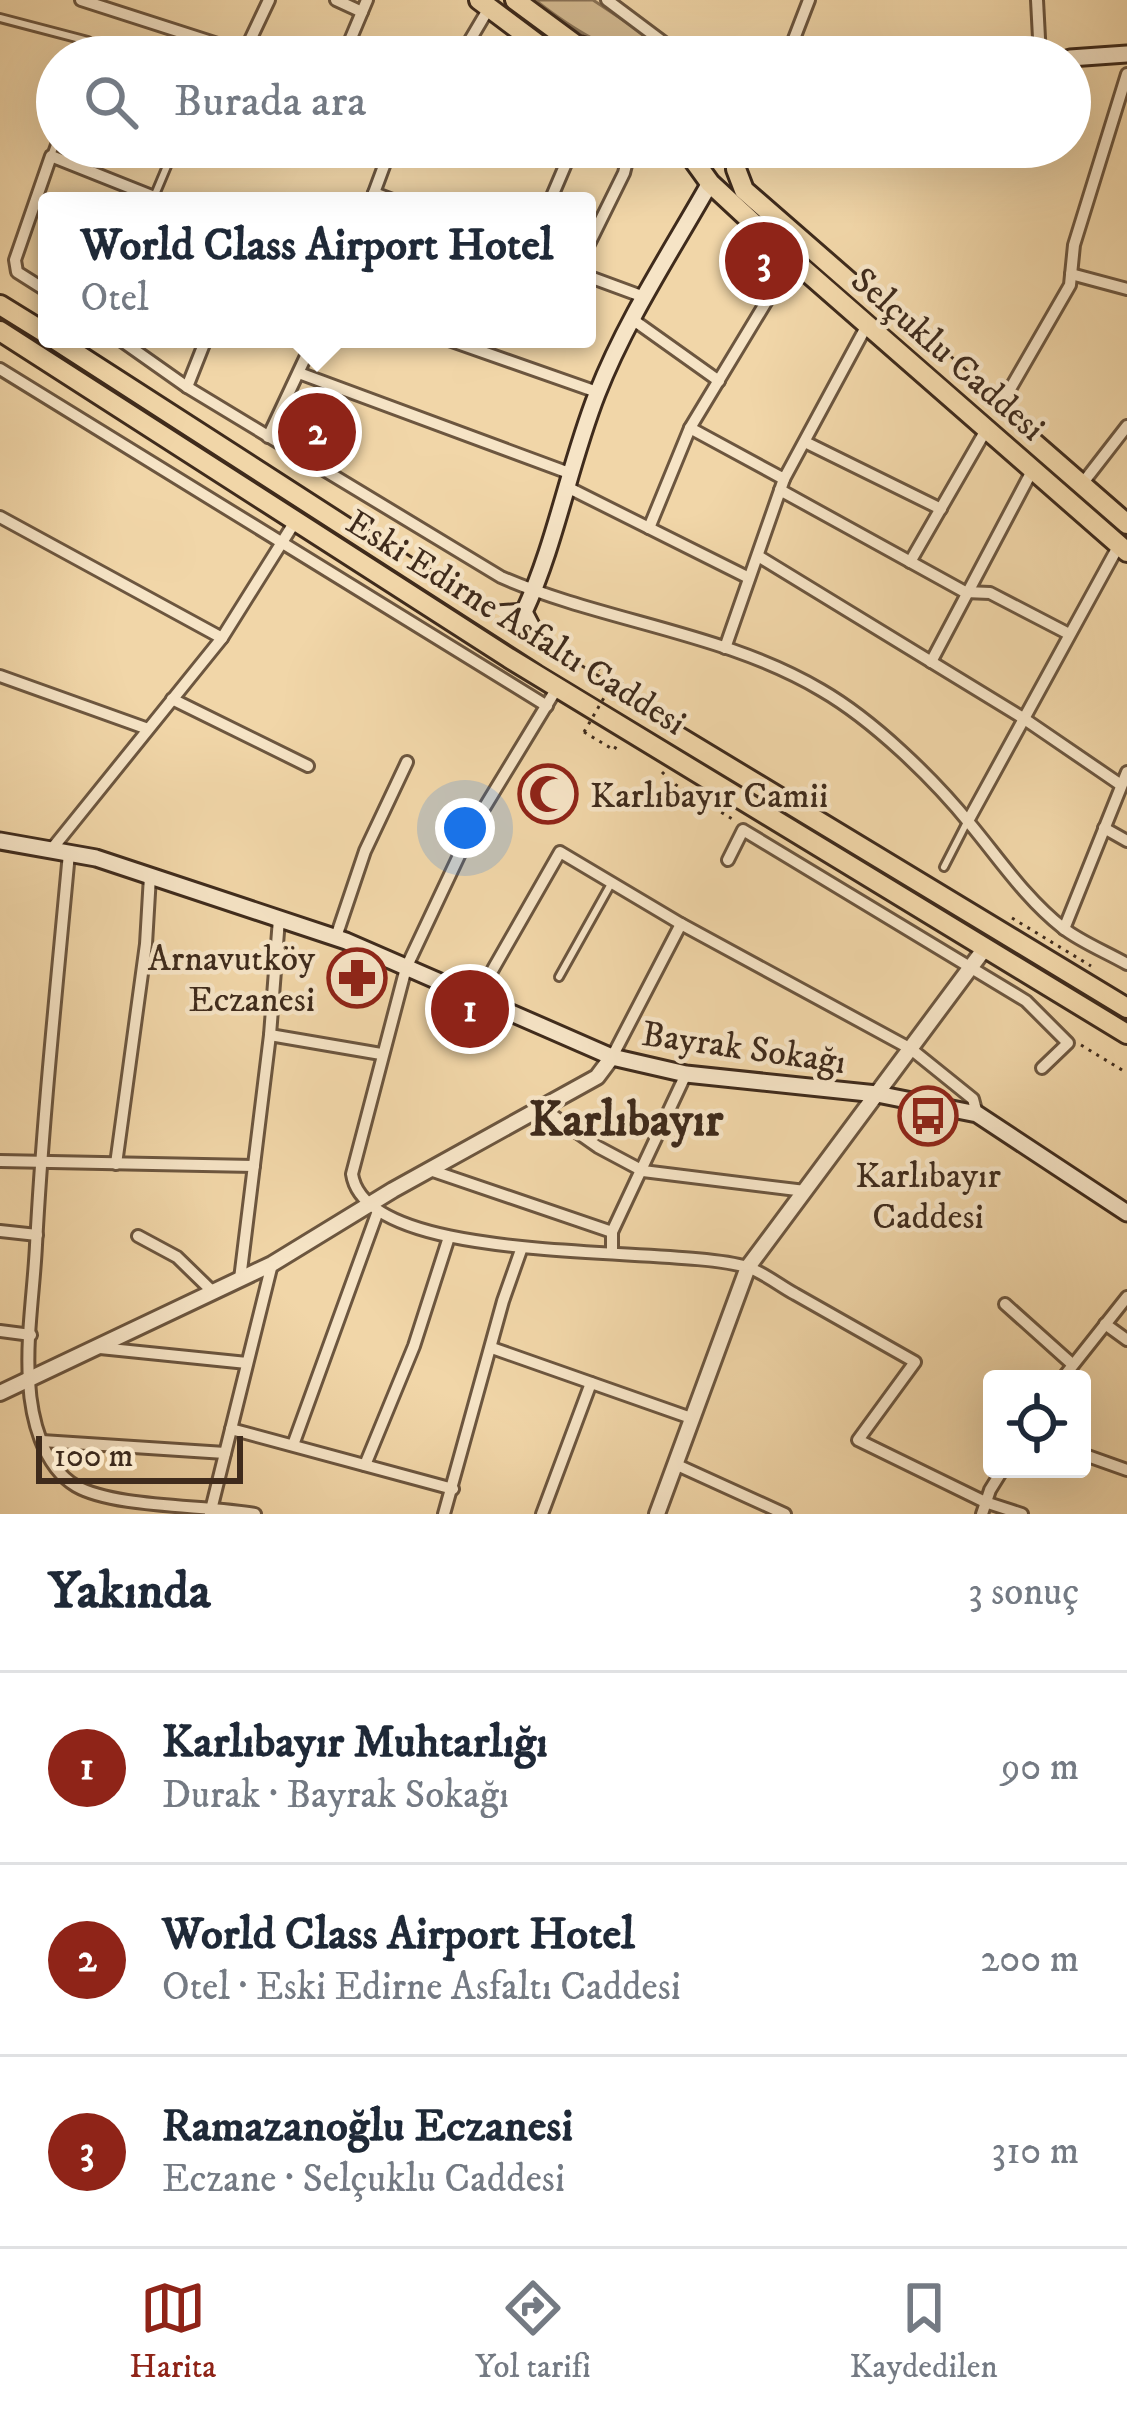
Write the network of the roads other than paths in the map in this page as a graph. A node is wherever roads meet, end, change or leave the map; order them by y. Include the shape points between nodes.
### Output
1 (81, 0) edge
2 (269, 0) edge
3 (336, 0) edge
4 (514, 0) edge
5 (607, 0) edge
6 (809, 0) edge
7 (1037, 0) edge
8 (484, 4) edge
9 (364, 6) edge
10 (0, 18) edge
11 (69, 36) edge
12 (192, 36) edge
13 (252, 36) edge
14 (352, 36) edge
15 (470, 36) edge
16 (527, 36) edge
17 (564, 36) edge
18 (655, 36) edge
19 (795, 36) edge
20 (1039, 36) edge
21 (1127, 54) edge
22 (1091, 57) edge
23 (1127, 74) edge
24 (79, 168) edge
25 (625, 168) edge
26 (700, 168) edge
27 (736, 168) edge
28 (710, 183) junction
29 (136, 192) edge
30 (38, 193) edge
31 (596, 230) edge
32 (792, 259) junction
33 (1071, 274) junction
34 (596, 279) edge
35 (38, 285) edge
36 (1127, 289) edge
37 (644, 297) junction
38 (0, 305) edge
39 (632, 319) junction
40 (866, 326) junction
41 (38, 329) edge
42 (0, 331) edge
43 (68, 348) edge
44 (131, 348) edge
45 (202, 348) edge
46 (310, 348) edge
47 (472, 348) edge
48 (0, 370) edge
49 (299, 373) junction
50 (718, 381) junction
51 (187, 387) junction
52 (597, 392) junction
53 (998, 410) junction
54 (1127, 426) edge
55 (690, 428) junction
56 (986, 430) junction
57 (268, 437) junction
58 (805, 442) junction
59 (1033, 469) junction
60 (567, 479) junction
61 (1082, 484) junction
62 (782, 485) junction
63 (940, 509) junction
64 (0, 517) edge
65 (296, 520) junction
66 (1127, 524) edge
67 (649, 528) junction
68 (280, 544) junction
69 (1123, 549) edge
70 (758, 556) junction
71 (910, 562) junction
72 (749, 578) junction
73 (534, 591) junction
74 (965, 592) junction
75 (524, 612) junction
76 (483, 615) junction
77 (1069, 634) junction
78 (222, 638) junction
79 (725, 648) junction
80 (547, 657) junction
81 (931, 662) junction
82 (0, 676) edge
83 (552, 697) junction
84 (172, 699) junction
85 (1022, 718) junction
86 (148, 729) junction
87 (407, 762) dead end
88 (308, 766) dead end
89 (1127, 772) edge
90 (1121, 785) junction
91 (968, 821) junction
92 (1104, 829) junction
93 (0, 841) edge
94 (1127, 841) edge
95 (60, 852) junction
96 (728, 860) dead end
97 (944, 867) dead end
98 (150, 876) junction
99 (612, 882) junction
100 (279, 919) junction
101 (681, 924) junction
102 (1064, 929) junction
103 (336, 938) junction
104 (986, 947) junction
105 (1127, 964) edge
106 (406, 968) junction
107 (971, 968) junction
108 (560, 977) dead end
109 (476, 998) junction
110 (1127, 1008) edge
111 (1127, 1034) edge
112 (270, 1035) junction
113 (911, 1049) junction
114 (381, 1054) junction
115 (613, 1058) junction
116 (1042, 1068) dead end
117 (686, 1074) junction
118 (877, 1094) junction
119 (541, 1107) junction
120 (977, 1114) junction
121 (0, 1161) edge
122 (41, 1163) junction
123 (116, 1164) junction
124 (254, 1166) junction
125 (430, 1170) junction
126 (643, 1171) junction
127 (805, 1191) junction
128 (374, 1208) junction
129 (1127, 1213) edge
130 (0, 1231) edge
131 (611, 1232) junction
132 (37, 1235) junction
133 (138, 1236) dead end
134 (449, 1237) junction
135 (521, 1250) junction
136 (612, 1251) junction
137 (272, 1264) junction
138 (748, 1267) junction
139 (240, 1280) junction
140 (214, 1292) junction
141 (1127, 1297) edge
142 (1005, 1304) dead end
143 (1105, 1324) junction
144 (0, 1331) edge
145 (32, 1335) junction
146 (1127, 1340) edge
147 (100, 1348) junction
148 (493, 1348) junction
149 (248, 1364) junction
150 (1072, 1364) junction
151 (1068, 1370) edge
152 (29, 1380) junction
153 (591, 1383) junction
154 (0, 1393) edge
155 (691, 1418) junction
156 (231, 1429) junction
157 (42, 1441) junction
158 (292, 1445) junction
159 (225, 1453) junction
160 (1091, 1457) edge
161 (675, 1464) junction
162 (365, 1465) junction
163 (1127, 1470) edge
164 (999, 1478) edge
165 (453, 1489) junction
166 (984, 1508) edge
167 (211, 1510) edge
168 (255, 1514) edge
169 (444, 1514) edge
170 (542, 1514) edge
171 (657, 1514) edge
172 (785, 1514) edge
173 (1022, 1514) edge

1 - 12 street
2 - 13 street
3 - 9 street
4 - 17 main road
5 - 18 street
6 - 19 street
7 - 20 street
8 - 15 street
8 - 16 main road
9 - 14 street
10 - 11 lane
21 - 22 main road
23 - 33 street
24 - 29 street
25 - 31 street
26 - 28 main road, Selçuklu Caddesi
27 - 53 main road, Selçuklu Caddesi via 744,190
28 - 32 main road, Selçuklu Caddesi
28 - 37 main road
30 - 35 street via 14,260 17,272
32 - 40 main road, Selçuklu Caddesi
32 - 50 street
33 - 36 street
33 - 53 street
34 - 37 street
37 - 39 main road
38 - 41 main road, Eski Edirne Asfaltı Caddesi
39 - 50 street
39 - 52 main road
40 - 56 main road, Selçuklu Caddesi
40 - 58 street
42 - 65 main road, Eski Edirne Asfaltı Caddesi
43 - 76 main road, Eski Edirne Asfaltı Caddesi
44 - 51 street
45 - 51 street
46 - 49 street
47 - 52 street
48 - 68 street, Eski Edirne Asfaltı Caddesi
49 - 57 street
49 - 60 street
50 - 55 street
51 - 57 street
52 - 60 main road
53 - 61 main road, Selçuklu Caddesi
54 - 61 street
55 - 62 street
55 - 67 street
56 - 59 main road, Selçuklu Caddesi
56 - 63 street
57 - 73 street
58 - 62 street
58 - 63 street
59 - 69 main road, Selçuklu Caddesi
59 - 74 street
60 - 67 street
60 - 73 main road
61 - 66 main road, Selçuklu Caddesi
62 - 70 street
62 - 71 street
63 - 71 street
64 - 78 street
65 - 68 street
65 - 83 main road, Eski Edirne Asfaltı Caddesi
67 - 72 street
68 - 78 street
68 - 83 street, Eski Edirne Asfaltı Caddesi
69 - 77 street
70 - 72 street
70 - 81 street
71 - 74 street
72 - 79 street
73 - 75 main road
73 - 79 street
74 - 77 street via 989,593
74 - 81 street
75 - 76 main road
75 - 80 main road
76 - 80 main road, Eski Edirne Asfaltı Caddesi
77 - 85 street
78 - 84 street
79 - 91 street via 823,691
80 - 110 main road, Eski Edirne Asfaltı Caddesi
81 - 85 street
82 - 86 street
83 - 104 main road, Eski Edirne Asfaltı Caddesi
83 - 106 street via 472,828
84 - 86 street
84 - 88 street
85 - 90 street
85 - 91 street
86 - 95 street
87 - 103 street
89 - 90 street
90 - 92 street
91 - 97 lane
91 - 102 street
92 - 94 street
92 - 102 street
93 - 95 main road, Bayrak Sokağı
95 - 98 main road, Bayrak Sokağı
95 - 122 street
96 - 107 street via 743,830
98 - 100 main road, Bayrak Sokağı
98 - 123 street
99 - 101 street
99 - 108 lane
99 - 109 street via 560,852
100 - 103 main road, Bayrak Sokağı
100 - 112 street
101 - 113 street
101 - 115 street
102 - 105 street
103 - 106 main road, Bayrak Sokağı
104 - 107 street
104 - 111 main road, Eski Edirne Asfaltı Caddesi
106 - 109 main road, Bayrak Sokağı
106 - 114 street
107 - 113 street
107 - 116 street via 1026,1001 1068,1043
109 - 115 main road, Bayrak Sokağı
112 - 114 street
112 - 124 street
113 - 118 street
113 - 120 street via 973,1099
114 - 128 street via 352,1174 356,1192
115 - 117 main road, Bayrak Sokağı
115 - 119 street via 597,1077
117 - 118 main road, Bayrak Sokağı
117 - 126 street
118 - 120 main road, Bayrak Sokağı
118 - 127 street
119 - 125 street
119 - 126 street
120 - 129 main road, Bayrak Sokağı
121 - 122 street
122 - 123 street
122 - 132 street
123 - 124 street
124 - 139 street
125 - 128 street
125 - 131 street
126 - 127 street
126 - 131 street
127 - 138 street
128 - 134 street
128 - 137 street
128 - 158 street
130 - 132 street
131 - 136 street
132 - 145 street
133 - 140 street via 177,1257
134 - 135 street
134 - 162 street
135 - 136 street
135 - 148 street
136 - 138 street
137 - 139 street
137 - 149 street
138 - 155 street
138 - 166 street via 915,1362 858,1440
139 - 140 street
140 - 147 street
141 - 143 street
142 - 150 street
143 - 146 street
143 - 150 street
144 - 145 street
145 - 152 street
147 - 149 street
147 - 152 street
148 - 153 street
148 - 165 street
149 - 156 street
150 - 151 street
152 - 154 street
152 - 157 street
153 - 155 street
153 - 170 street
155 - 161 street
156 - 158 street
156 - 159 street
157 - 159 street
157 - 167 street via 76,1486 121,1501
158 - 162 street
159 - 167 street
160 - 163 street
161 - 171 street
161 - 172 street
162 - 165 street
164 - 166 street
165 - 169 street
166 - 173 street
167 - 168 street

